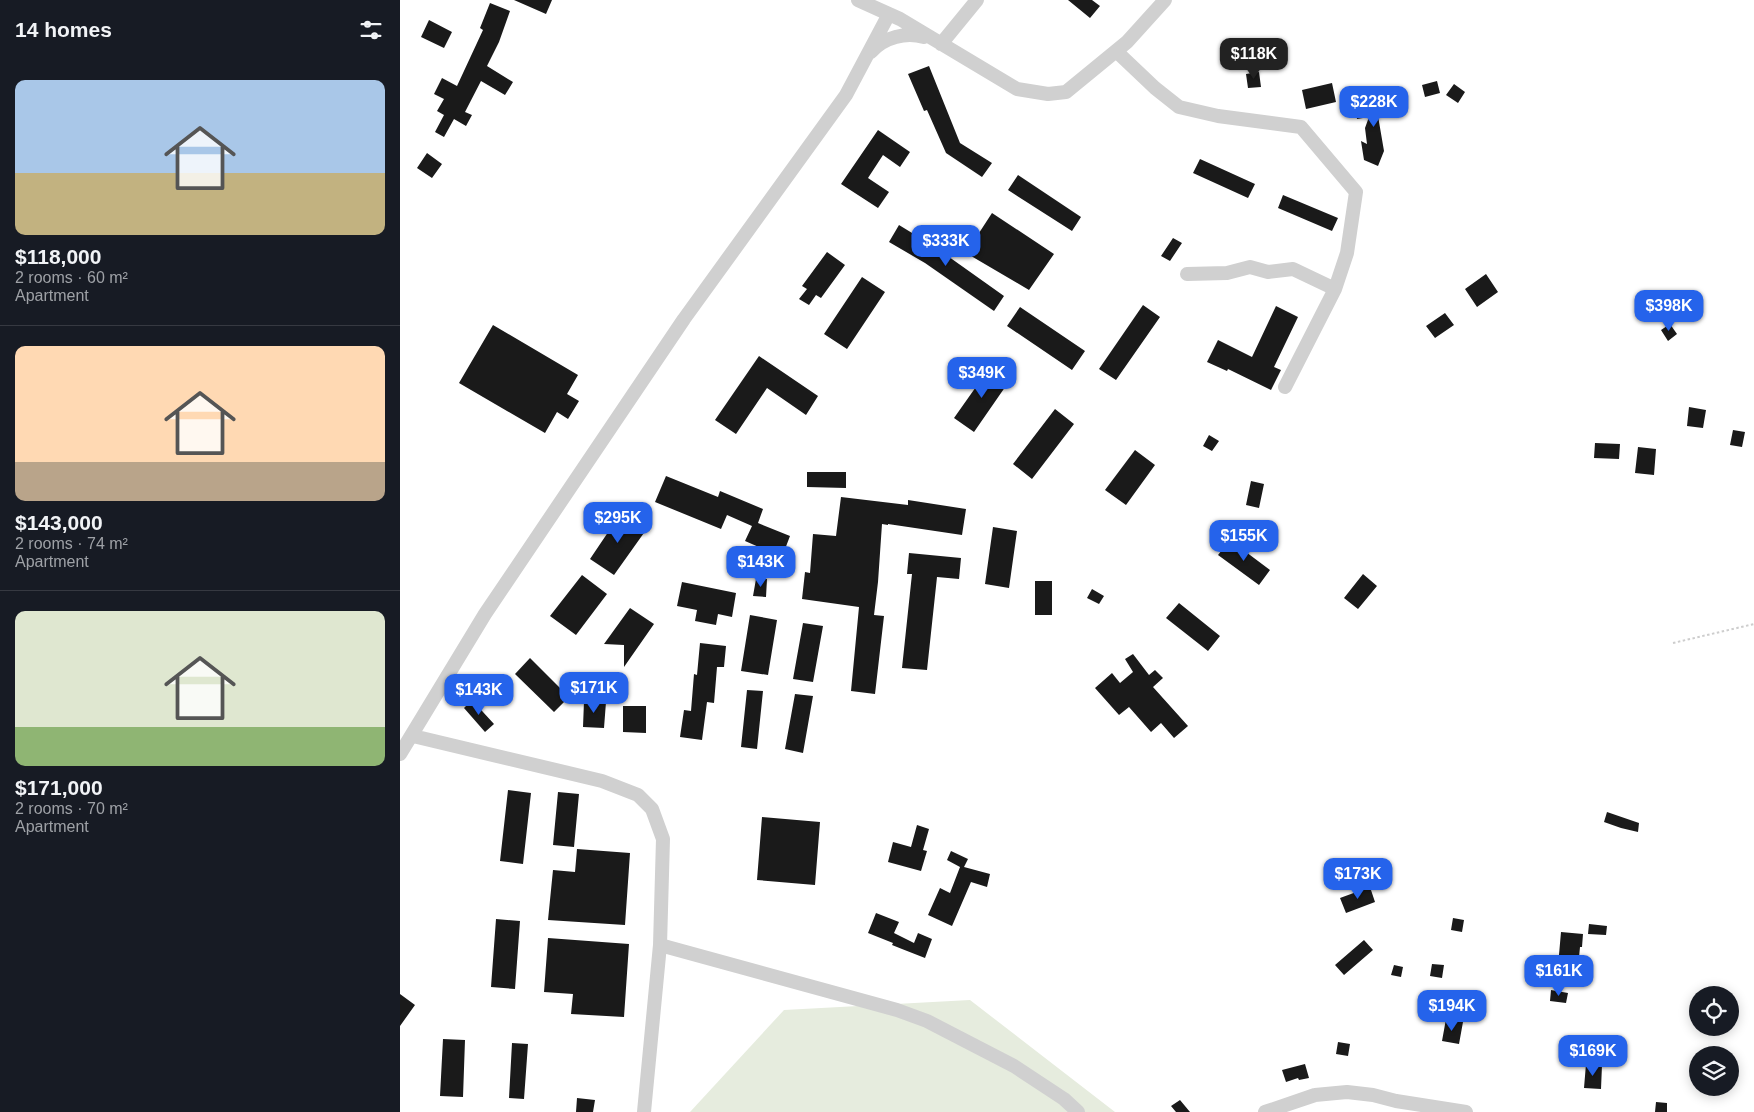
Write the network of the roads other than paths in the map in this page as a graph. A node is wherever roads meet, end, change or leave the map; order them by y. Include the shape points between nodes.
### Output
1 (858, 0) edge
2 (976, 0) edge
3 (1165, 0) edge
4 (889, 14) junction
5 (937, 41) junction
6 (1116, 51) junction
7 (864, 61) junction
8 (1187, 274) dead end
9 (1335, 290) junction
10 (1285, 387) dead end
11 (412, 736) junction
12 (400, 754) edge
13 (660, 945) junction
14 (644, 1112) edge
15 (1078, 1112) edge
16 (1265, 1112) edge
17 (1466, 1112) edge

1 - 4 street
2 - 5 street
3 - 6 street
4 - 5 street
4 - 7 street
5 - 6 street via 1017,89 1048,94 1066,92
5 - 7 street via 917,35 902,35 887,40
6 - 9 street via 1179,107 1218,116 1301,127 1356,192 1348,253
7 - 11 street via 846,95 684,319 521,560
8 - 9 street via 1227,273 1250,266 1268,272 1294,269
9 - 10 street
11 - 12 street
11 - 13 street via 602,781 638,795 652,809 663,839
13 - 14 street
13 - 15 street via 927,1020 1014,1066
16 - 17 street via 1315,1095 1347,1092

